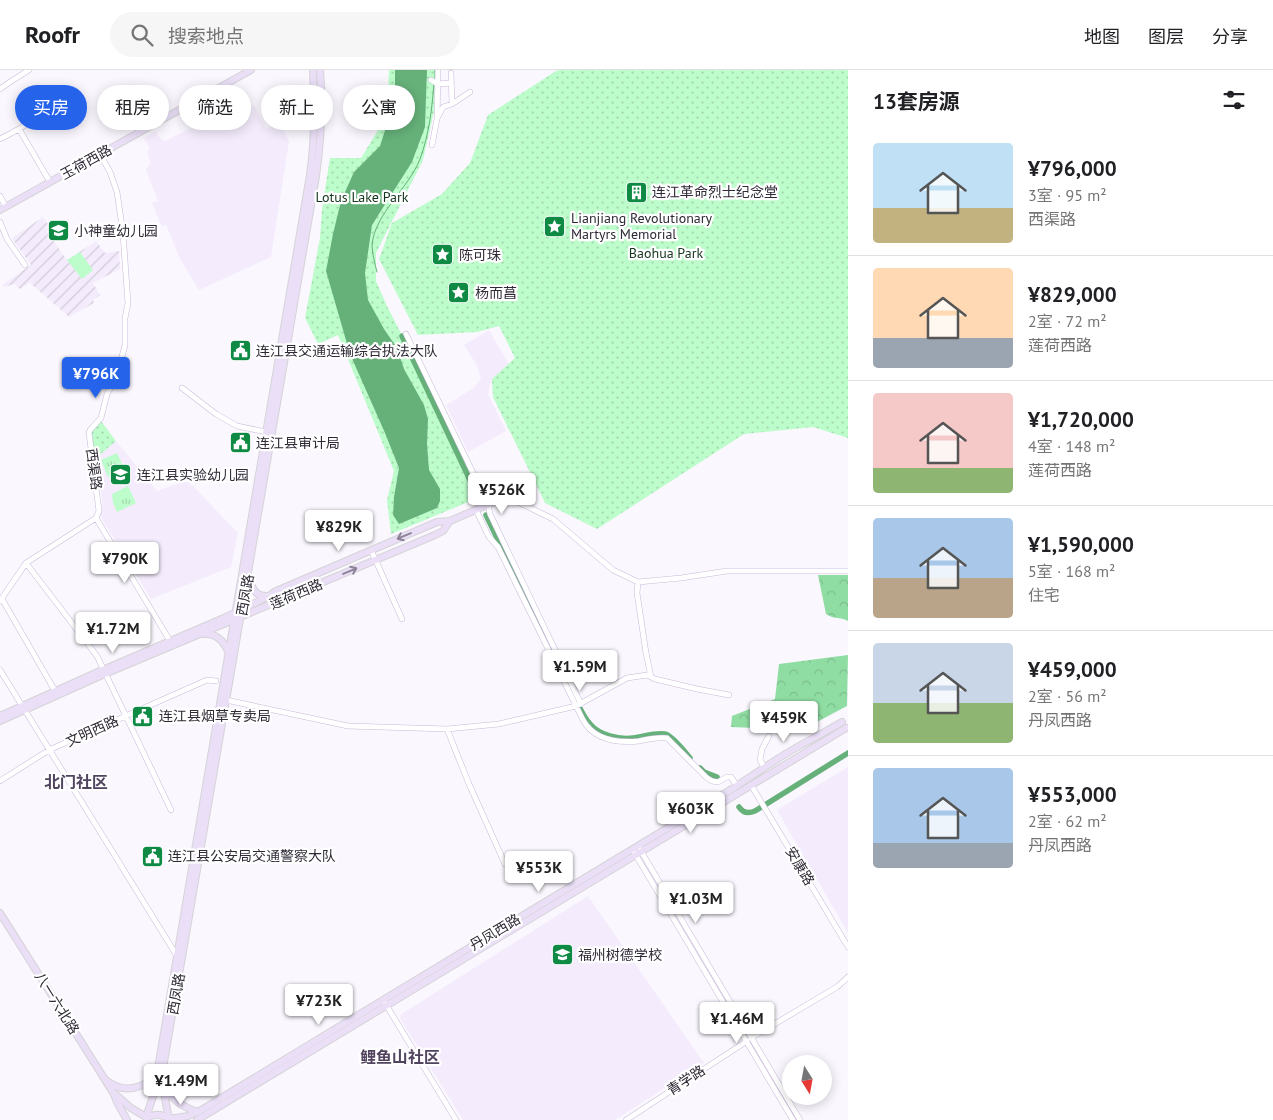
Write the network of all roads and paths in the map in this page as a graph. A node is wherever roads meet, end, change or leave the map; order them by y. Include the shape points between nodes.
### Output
1 (29, 70) edge
2 (251, 70) edge
3 (313, 70) edge
4 (320, 70) edge
5 (438, 72) dead end
6 (451, 73) dead end
7 (431, 80) dead end
8 (451, 83) junction
9 (438, 84) junction
10 (0, 89) edge
11 (470, 92) dead end
12 (452, 104) junction
13 (437, 119) junction
14 (17, 130) edge
15 (20, 130) edge
16 (0, 139) edge
17 (432, 145) dead end
18 (100, 154) junction
19 (50, 182) junction
20 (0, 196) edge
21 (3, 208) edge
22 (0, 222) edge
23 (25, 265) dead end
24 (406, 334) dead end
25 (182, 388) dead end
26 (266, 432) junction
27 (519, 491) dead end
28 (499, 499) junction
29 (488, 504) junction
30 (476, 510) junction
31 (96, 518) junction
32 (450, 521) junction
33 (372, 550) junction
34 (376, 560) junction
35 (26, 563) junction
36 (848, 570) edge
37 (248, 576) junction
38 (638, 582) junction
39 (268, 596) junction
40 (1, 600) edge
41 (272, 604) junction
42 (238, 615) junction
43 (402, 619) dead end
44 (200, 634) junction
45 (170, 641) junction
46 (228, 653) junction
47 (0, 670) edge
48 (104, 672) junction
49 (652, 677) junction
50 (216, 681) dead end
51 (55, 691) junction
52 (729, 695) dead end
53 (226, 700) junction
54 (579, 705) junction
55 (23, 708) junction
56 (0, 716) edge
57 (126, 716) junction
58 (0, 721) edge
59 (447, 729) junction
60 (769, 736) dead end
61 (49, 750) junction
62 (764, 768) junction
63 (0, 781) edge
64 (751, 785) junction
65 (737, 786) junction
66 (171, 810) dead end
67 (637, 850) junction
68 (505, 864) dead end
69 (1, 918) edge
70 (848, 947) edge
71 (177, 956) junction
72 (848, 978) edge
73 (385, 1003) junction
74 (749, 1040) junction
75 (158, 1068) junction
76 (104, 1077) junction
77 (163, 1088) junction
78 (114, 1094) junction
79 (198, 1112) junction
80 (144, 1119) edge
81 (170, 1119) edge
82 (127, 1120) edge
83 (197, 1120) edge
84 (456, 1120) edge
85 (626, 1120) edge
86 (793, 1120) edge
87 (800, 1120) edge

1 - 10 street
2 - 18 main road, 玉荷西路
3 - 26 main road, 西凤路 via 313,153
4 - 37 main road, 西凤路 via 321,137 316,176
5 - 9 street
6 - 8 street
7 - 9 street
8 - 9 street
8 - 12 street
9 - 13 street
11 - 12 street
12 - 13 street via 443,107
13 - 17 street
14 - 16 street
15 - 19 street
18 - 19 main road, 玉荷西路
18 - 31 street, 西渠路 via 117,192 128,303 123,353 101,418 89,433 99,507
19 - 21 main road, 玉荷西路
20 - 21 street
22 - 23 street via 6,239
24 - 29 street
25 - 26 street via 237,426
26 - 42 main road, 西凤路
27 - 28 main road, 莲荷西路
28 - 29 main road, 莲荷西路
28 - 38 street via 516,501 553,519 613,570
29 - 30 main road, 莲荷西路
29 - 54 street
30 - 32 main road, 莲荷西路
30 - 54 street
31 - 35 street
31 - 45 street
32 -> 33 main road, 莲荷西路 via 436,522
32 - 34 main road, 莲荷西路 via 441,533
33 - 34 street
33 - 39 main road, 莲荷西路
41 -> 34 main road, 莲荷西路
34 - 43 street
35 - 40 street
35 - 48 street via 96,653
36 - 38 street via 727,571
37 - 39 main road via 255,592
37 - 42 main road, 西凤路
38 - 49 street via 637,593
39 - 41 main road
39 - 42 main road, 莲荷西路
40 - 51 street
41 - 42 main road, 莲荷西路
42 - 44 main road, 莲荷西路
42 - 45 main road, 莲荷西路
42 - 46 main road, 西凤路
42 - 53 main road, 西凤路
44 - 46 main road via 216,636
44 - 48 main road, 莲荷西路
45 - 48 main road, 莲荷西路
46 - 71 main road, 西凤路
47 - 55 street
48 - 51 main road, 莲荷西路
48 - 55 main road, 莲荷西路
48 - 57 street
49 - 52 street
49 - 54 street via 627,678
50 - 57 street, 文明西路 via 207,680
51 - 55 main road, 莲荷西路
53 - 59 street via 348,726
53 - 77 main road, 西凤路 via 164,1062
54 - 59 street via 499,724
54 - 65 street via 587,726 599,736 622,741 666,738 707,778 718,782 731,778
55 - 56 main road, 莲荷西路
55 - 58 main road, 莲荷西路
55 - 61 street
57 - 61 street, 文明西路
57 - 66 street
59 - 68 street
60 - 62 street via 760,760
61 - 63 street, 文明西路
61 - 71 street
62 - 64 main road, 丹凤西路 via 801,745 844,725
62 - 65 main road, 丹凤西路
64 - 67 main road, 丹凤西路
64 - 70 street, 安康路
65 - 67 main road, 丹凤西路
67 - 73 main road, 丹凤西路
67 - 74 street
69 - 76 main road, 八一六北路
71 - 75 main road, 西凤路
72 - 74 street
73 - 79 main road, 丹凤西路
73 - 83 main road, 丹凤西路
73 - 84 street
74 - 85 street, 青学路
74 - 86 street
74 - 87 street
75 - 76 main road via 150,1081 135,1088 119,1087
75 - 80 main road, 西凤路 via 154,1094
76 - 78 main road, 八一六北路
77 - 79 main road via 179,1103
77 - 81 main road, 西凤路
78 - 80 main road, 八一六北路
78 - 82 main road, 八一六北路
79 - 81 main road, 丹凤西路
80 - 81 main road, 丹凤西路 via 160,1115

